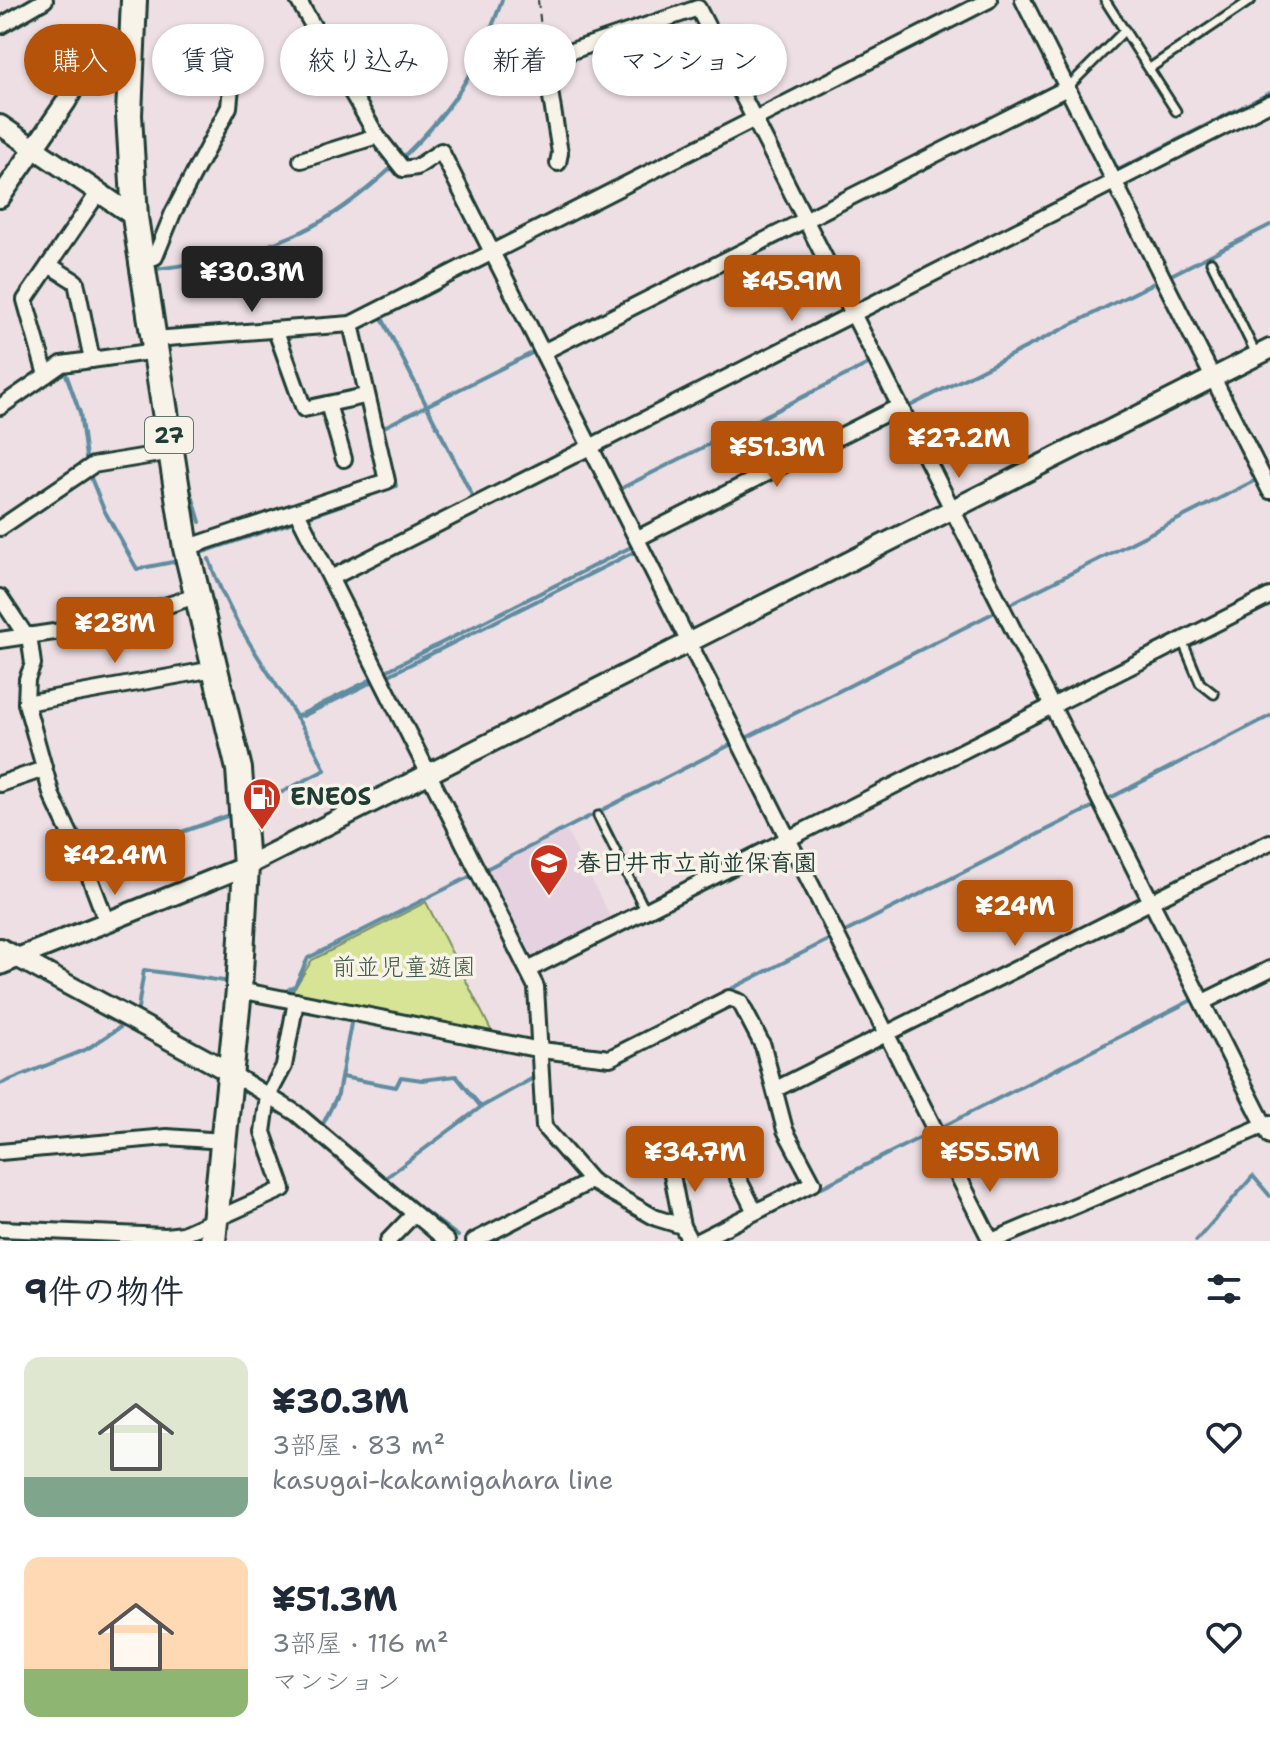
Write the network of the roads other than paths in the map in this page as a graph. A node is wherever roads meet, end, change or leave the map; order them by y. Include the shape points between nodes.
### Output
1 (45, 0) edge
2 (134, 0) edge
3 (298, 0) edge
4 (989, 0) edge
5 (1023, 0) edge
6 (1105, 0) edge
7 (1251, 0) edge
8 (132, 24) edge
9 (0, 25) edge
10 (1125, 30) junction
11 (1150, 68) junction
12 (1067, 88) junction
13 (67, 96) edge
14 (129, 96) edge
15 (230, 96) edge
16 (1270, 103) edge
17 (1176, 111) dead end
18 (755, 117) junction
19 (0, 125) edge
20 (377, 136) junction
21 (34, 148) junction
22 (301, 160) dead end
23 (558, 163) dead end
24 (1114, 182) junction
25 (98, 193) junction
26 (0, 198) edge
27 (135, 217) junction
28 (806, 219) junction
29 (491, 252) junction
30 (143, 260) junction
31 (1211, 262) dead end
32 (49, 265) junction
33 (853, 313) junction
34 (351, 324) junction
35 (276, 331) junction
36 (155, 345) junction
37 (543, 352) junction
38 (1264, 352) edge
39 (92, 360) junction
40 (46, 375) junction
41 (1213, 378) junction
42 (365, 396) junction
43 (328, 404) junction
44 (900, 406) junction
45 (0, 407) edge
46 (591, 446) junction
47 (172, 452) junction
48 (344, 459) dead end
49 (1265, 470) edge
50 (1270, 491) edge
51 (952, 510) junction
52 (297, 512) junction
53 (0, 528) edge
54 (638, 538) junction
55 (186, 548) junction
56 (331, 578) junction
57 (196, 596) junction
58 (1270, 596) edge
59 (0, 597) edge
60 (28, 636) junction
61 (0, 640) edge
62 (1182, 640) junction
63 (690, 641) junction
64 (214, 669) junction
65 (1214, 694) dead end
66 (26, 703) junction
67 (1052, 706) junction
68 (44, 769) junction
69 (429, 774) junction
70 (0, 784) edge
71 (598, 816) dead end
72 (789, 837) junction
73 (1270, 842) edge
74 (246, 866) junction
75 (1149, 901) junction
76 (645, 910) junction
77 (107, 923) junction
78 (0, 948) edge
79 (9, 961) edge
80 (1270, 969) edge
81 (528, 970) junction
82 (239, 990) junction
83 (296, 1001) junction
84 (1203, 1002) junction
85 (888, 1033) junction
86 (541, 1050) junction
87 (231, 1073) junction
88 (776, 1089) junction
89 (268, 1096) junction
90 (1268, 1128) edge
91 (223, 1141) junction
92 (0, 1152) edge
93 (671, 1170) dead end
94 (738, 1178) dead end
95 (591, 1181) junction
96 (755, 1212) junction
97 (413, 1215) junction
98 (682, 1226) junction
99 (0, 1229) edge
100 (215, 1230) edge
101 (72, 1237) edge
102 (183, 1237) edge
103 (388, 1241) edge
104 (447, 1241) edge
105 (474, 1241) edge
106 (690, 1241) edge
107 (698, 1241) edge
108 (991, 1241) edge

1 - 9 street
2 - 8 main road, 27
3 - 20 street
4 - 18 street
5 - 12 street
6 - 10 lane
7 - 11 lane
10 - 11 lane
10 - 12 lane
11 - 17 lane
12 - 24 street
12 - 28 street
13 - 21 street
14 - 27 main road, 27
15 - 30 street via 155,257
16 - 24 street
18 - 23 street via 698,8 545,60
18 - 28 street
18 - 29 street
19 - 21 street
20 - 22 street
20 - 29 street via 403,169 417,167 441,151
21 - 25 street
21 - 26 street
24 - 33 street
24 - 41 street
25 - 27 street
25 - 32 street
27 - 30 main road, 27
28 - 33 street
28 - 37 street
29 - 34 street
29 - 37 street
30 - 36 main road, 27
31 - 38 lane
32 - 39 street via 76,282
32 - 40 street via 25,300
33 - 44 street
33 - 46 street
34 - 35 street
34 - 42 street
35 - 36 street
35 - 43 street via 304,409
36 - 39 street
36 - 47 main road, 27
37 - 46 street
38 - 41 street
39 - 40 street via 62,364
40 - 45 street
41 - 49 street
41 - 51 street
42 - 43 street
42 - 52 street via 387,481
43 - 48 street
44 - 51 street
44 - 54 street
46 - 54 street
46 - 56 street
47 - 53 street via 93,465
47 - 55 main road, 27
49 - 50 street
51 - 63 street
51 - 67 street
52 - 55 street
52 - 56 street
54 - 63 street
55 - 57 main road, 27
56 - 69 street
57 - 60 street via 108,624
57 - 64 main road, 27
58 - 62 street
59 - 60 street
60 - 61 street
60 - 66 street via 33,664
62 - 65 lane via 1200,683
62 - 67 street
63 - 69 street
63 - 72 street
64 - 66 street
64 - 74 main road, 27 via 239,769
66 - 68 street
67 - 72 street
67 - 75 street
68 - 70 street
68 - 77 street
69 - 74 street
69 - 81 street
71 - 76 lane
72 - 76 street
72 - 85 street
73 - 75 street
74 - 77 street
74 - 82 main road, 27
75 - 84 street
75 - 85 street
76 - 81 street
77 - 79 street
78 - 79 street
79 - 87 street
80 - 84 street
81 - 86 street via 536,987
82 - 83 street
82 - 87 main road, 27
83 - 86 street
83 - 89 street via 284,1066
84 - 90 street
85 - 88 street
85 - 108 street
86 - 88 street via 610,1058 729,998 740,1002 746,1013
86 - 95 street via 544,1127
87 - 89 street
87 - 91 main road, 27
88 - 96 street via 785,1130 813,1183
89 - 97 street via 308,1123
89 - 100 street via 263,1132 283,1189
90 - 108 street
91 - 92 street via 167,1137
91 - 100 main road, 27
93 - 98 street
94 - 96 street
95 - 98 street via 656,1218
95 - 105 street
96 - 107 street
97 - 103 street
97 - 104 street
98 - 106 street
99 - 101 street
100 - 102 street
101 - 102 street

